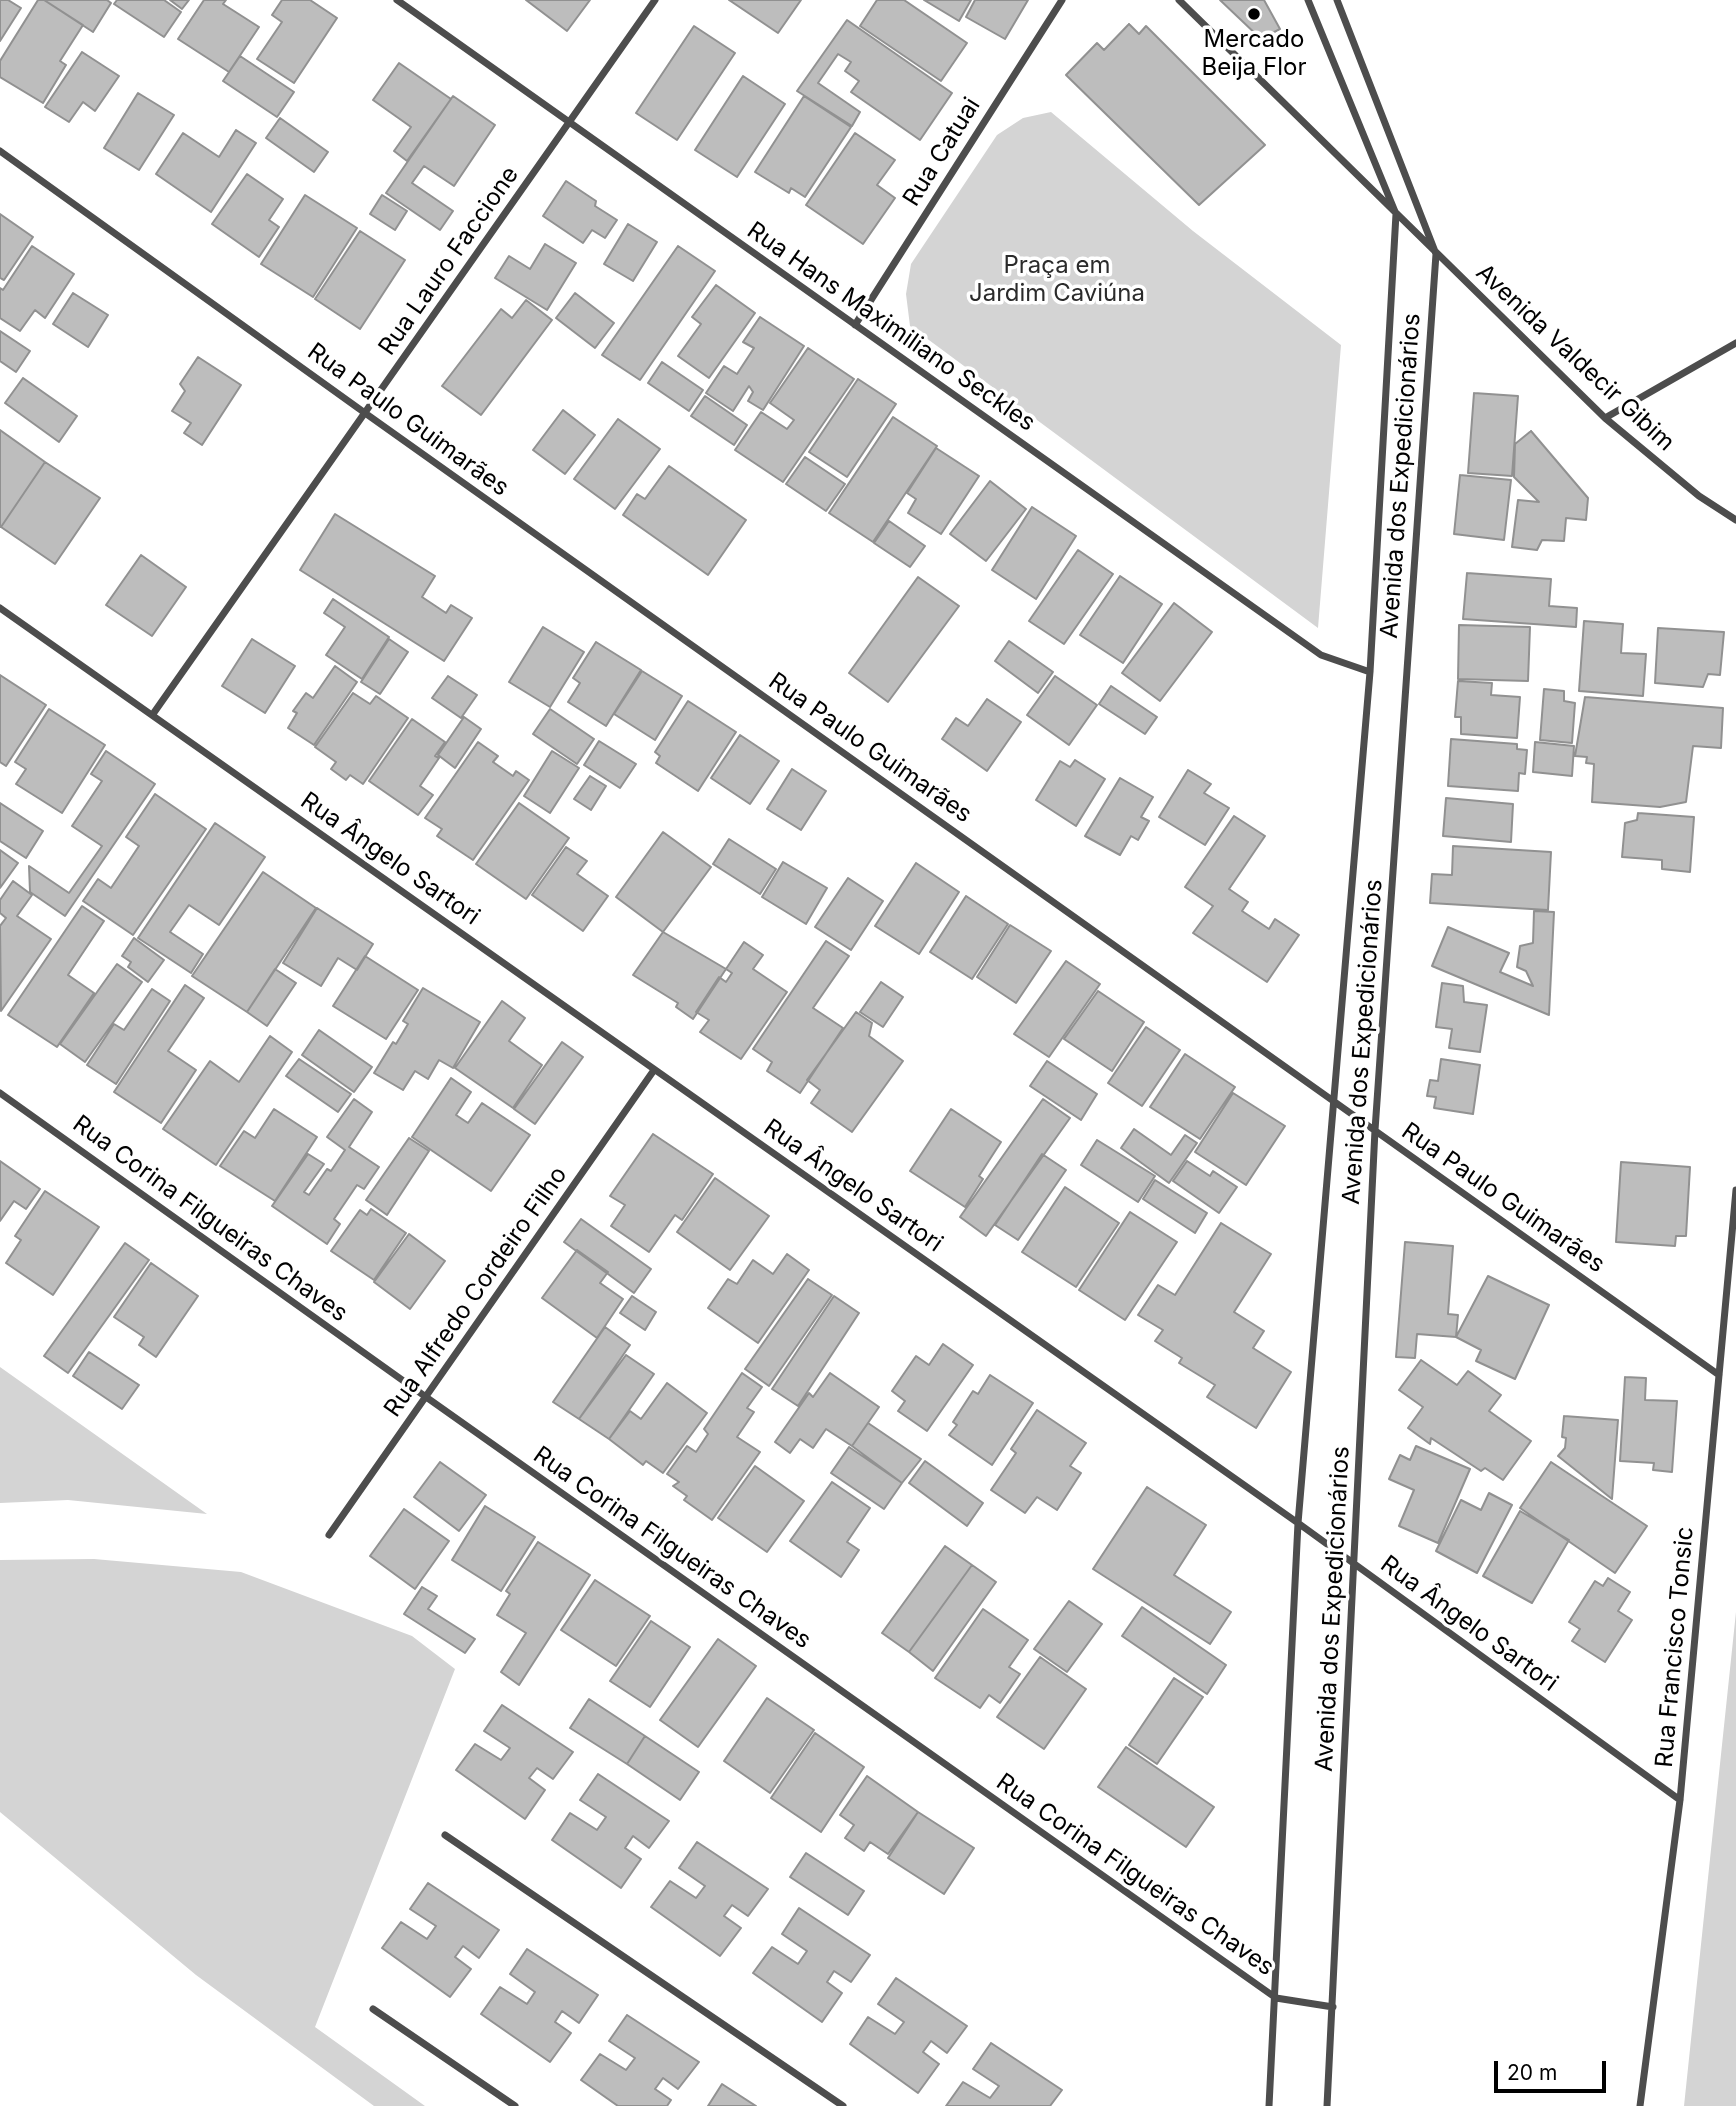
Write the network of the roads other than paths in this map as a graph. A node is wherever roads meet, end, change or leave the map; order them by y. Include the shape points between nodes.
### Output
1 (397, 0) edge
2 (655, 0) edge
3 (1062, 0) edge
4 (1179, 0) edge
5 (1308, 0) edge
6 (1337, 0) edge
7 (569, 123) junction
8 (0, 151) edge
9 (1396, 214) junction
10 (1436, 254) junction
11 (855, 325) junction
12 (1736, 343) edge
13 (365, 413) junction
14 (1605, 418) junction
15 (1736, 520) edge
16 (0, 608) edge
17 (1370, 672) junction
18 (153, 714) junction
19 (654, 1070) junction
20 (0, 1093) edge
21 (1333, 1101) junction
22 (1375, 1130) junction
23 (1736, 1190) edge
24 (1719, 1375) junction
25 (426, 1397) junction
26 (1298, 1523) junction
27 (329, 1535) dead end
28 (1354, 1564) junction
29 (1680, 1800) junction
30 (445, 1835) dead end
31 (1276, 1998) junction
32 (1333, 2007) junction
33 (373, 2009) dead end
34 (515, 2106) edge
35 (843, 2106) edge
36 (1269, 2106) edge
37 (1327, 2106) edge
38 (1640, 2106) edge

1 - 7 street, Rua Hans Maximiliano Seckles
2 - 7 street, Rua Lauro Faccione
3 - 11 street, Rua Catuai
4 - 9 street, Avenida Valdecir Gibim
5 - 9 street, Avenida dos Expedicionários
6 - 10 street, Avenida dos Expedicionários
7 - 11 street, Rua Hans Maximiliano Seckles
7 - 13 street, Rua Lauro Faccione
8 - 13 street, Rua Paulo Guimarães
9 - 10 street, Avenida Valdecir Gibim
9 - 17 street, Avenida dos Expedicionários
10 - 14 street, Avenida Valdecir Gibim
10 - 22 street, Avenida dos Expedicionários
11 - 17 street, Rua Hans Maximiliano Seckles via 1321,655
12 - 14 street
13 - 18 street, Rua Lauro Faccione
13 - 21 street, Rua Paulo Guimarães
14 - 15 street, Avenida Valdecir Gibim via 1699,496
16 - 18 street, Rua Ângelo Sartori
17 - 21 street, Avenida dos Expedicionários
18 - 19 street, Rua Ângelo Sartori
19 - 25 street, Rua Alfredo Cordeiro Filho
19 - 26 street, Rua Ângelo Sartori
20 - 25 street, Rua Corina Filgueiras Chaves
21 - 22 street, Rua Paulo Guimarães
21 - 26 street, Avenida dos Expedicionários
22 - 24 street, Rua Paulo Guimarães
22 - 28 street, Avenida dos Expedicionários
23 - 24 street, Rua Francisco Tonsic
24 - 29 street, Rua Francisco Tonsic
25 - 27 street, Rua Alfredo Cordeiro Filho
25 - 31 street, Rua Corina Filgueiras Chaves
26 - 28 street, Rua Ângelo Sartori
26 - 31 street, Avenida dos Expedicionários
28 - 29 street, Rua Ângelo Sartori
28 - 32 street, Avenida dos Expedicionários
29 - 38 street, Rua Francisco Tonsic
30 - 35 street
31 - 32 street, Rua Corina Filgueiras Chaves
31 - 36 street, Avenida dos Expedicionários
32 - 37 street, Avenida dos Expedicionários
33 - 34 street

